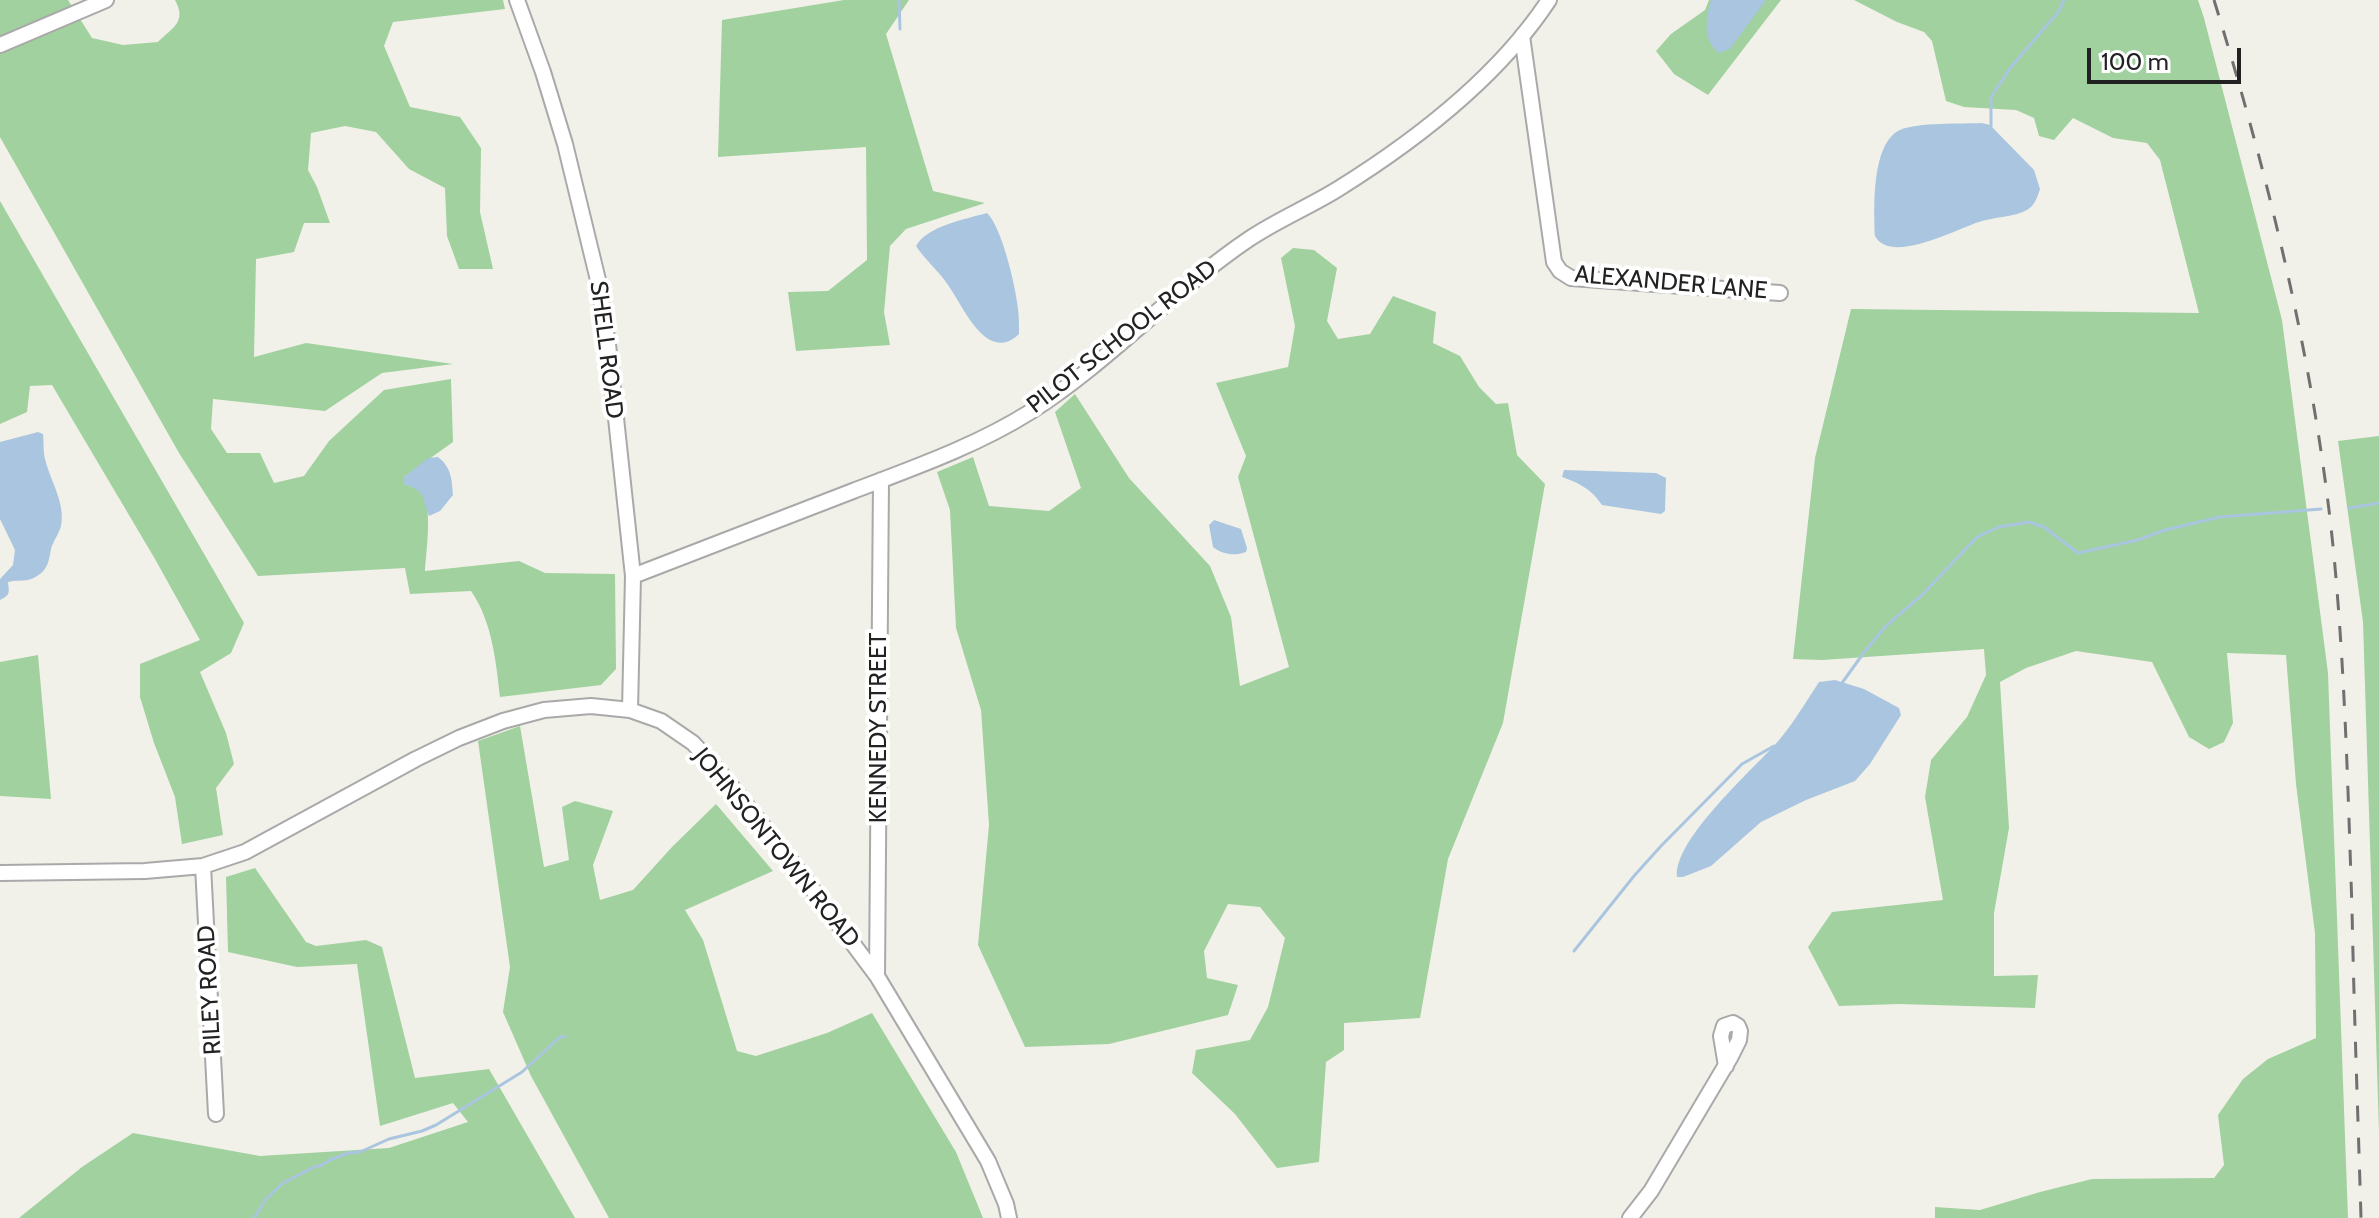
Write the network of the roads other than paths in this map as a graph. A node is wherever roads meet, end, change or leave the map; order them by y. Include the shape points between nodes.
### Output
1 (106, 0) edge
2 (517, 0) edge
3 (1549, 0) edge
4 (1522, 36) junction
5 (0, 45) edge
6 (1780, 293) dead end
7 (881, 480) junction
8 (633, 576) junction
9 (630, 710) junction
10 (203, 866) junction
11 (0, 873) edge
12 (877, 976) junction
13 (1726, 1066) dead end
14 (216, 1114) dead end
15 (1009, 1218) edge
16 (1630, 1218) edge

1 - 5 street
2 - 8 street, SHELL ROAD via 565,144 598,280
3 - 4 street, PILOT SCHOOL ROAD
4 - 6 street, ALEXANDER LANE via 1554,262 1560,271 1571,278
4 - 7 street, PILOT SCHOOL ROAD via 1437,118 1338,189 1250,238 1029,412
7 - 8 street, PILOT SCHOOL ROAD
7 - 12 street, KENNEDY STREET
8 - 9 street, SHELL ROAD
9 - 10 street, JOHNSONTOWN ROAD via 560,708 503,721 416,759 245,852
9 - 12 street, JOHNSONTOWN ROAD via 661,721 693,743
10 - 11 street, JOHNSONTOWN ROAD
10 - 14 street, RILEY ROAD
12 - 15 street, JOHNSONTOWN ROAD via 988,1161
13 - 16 street

